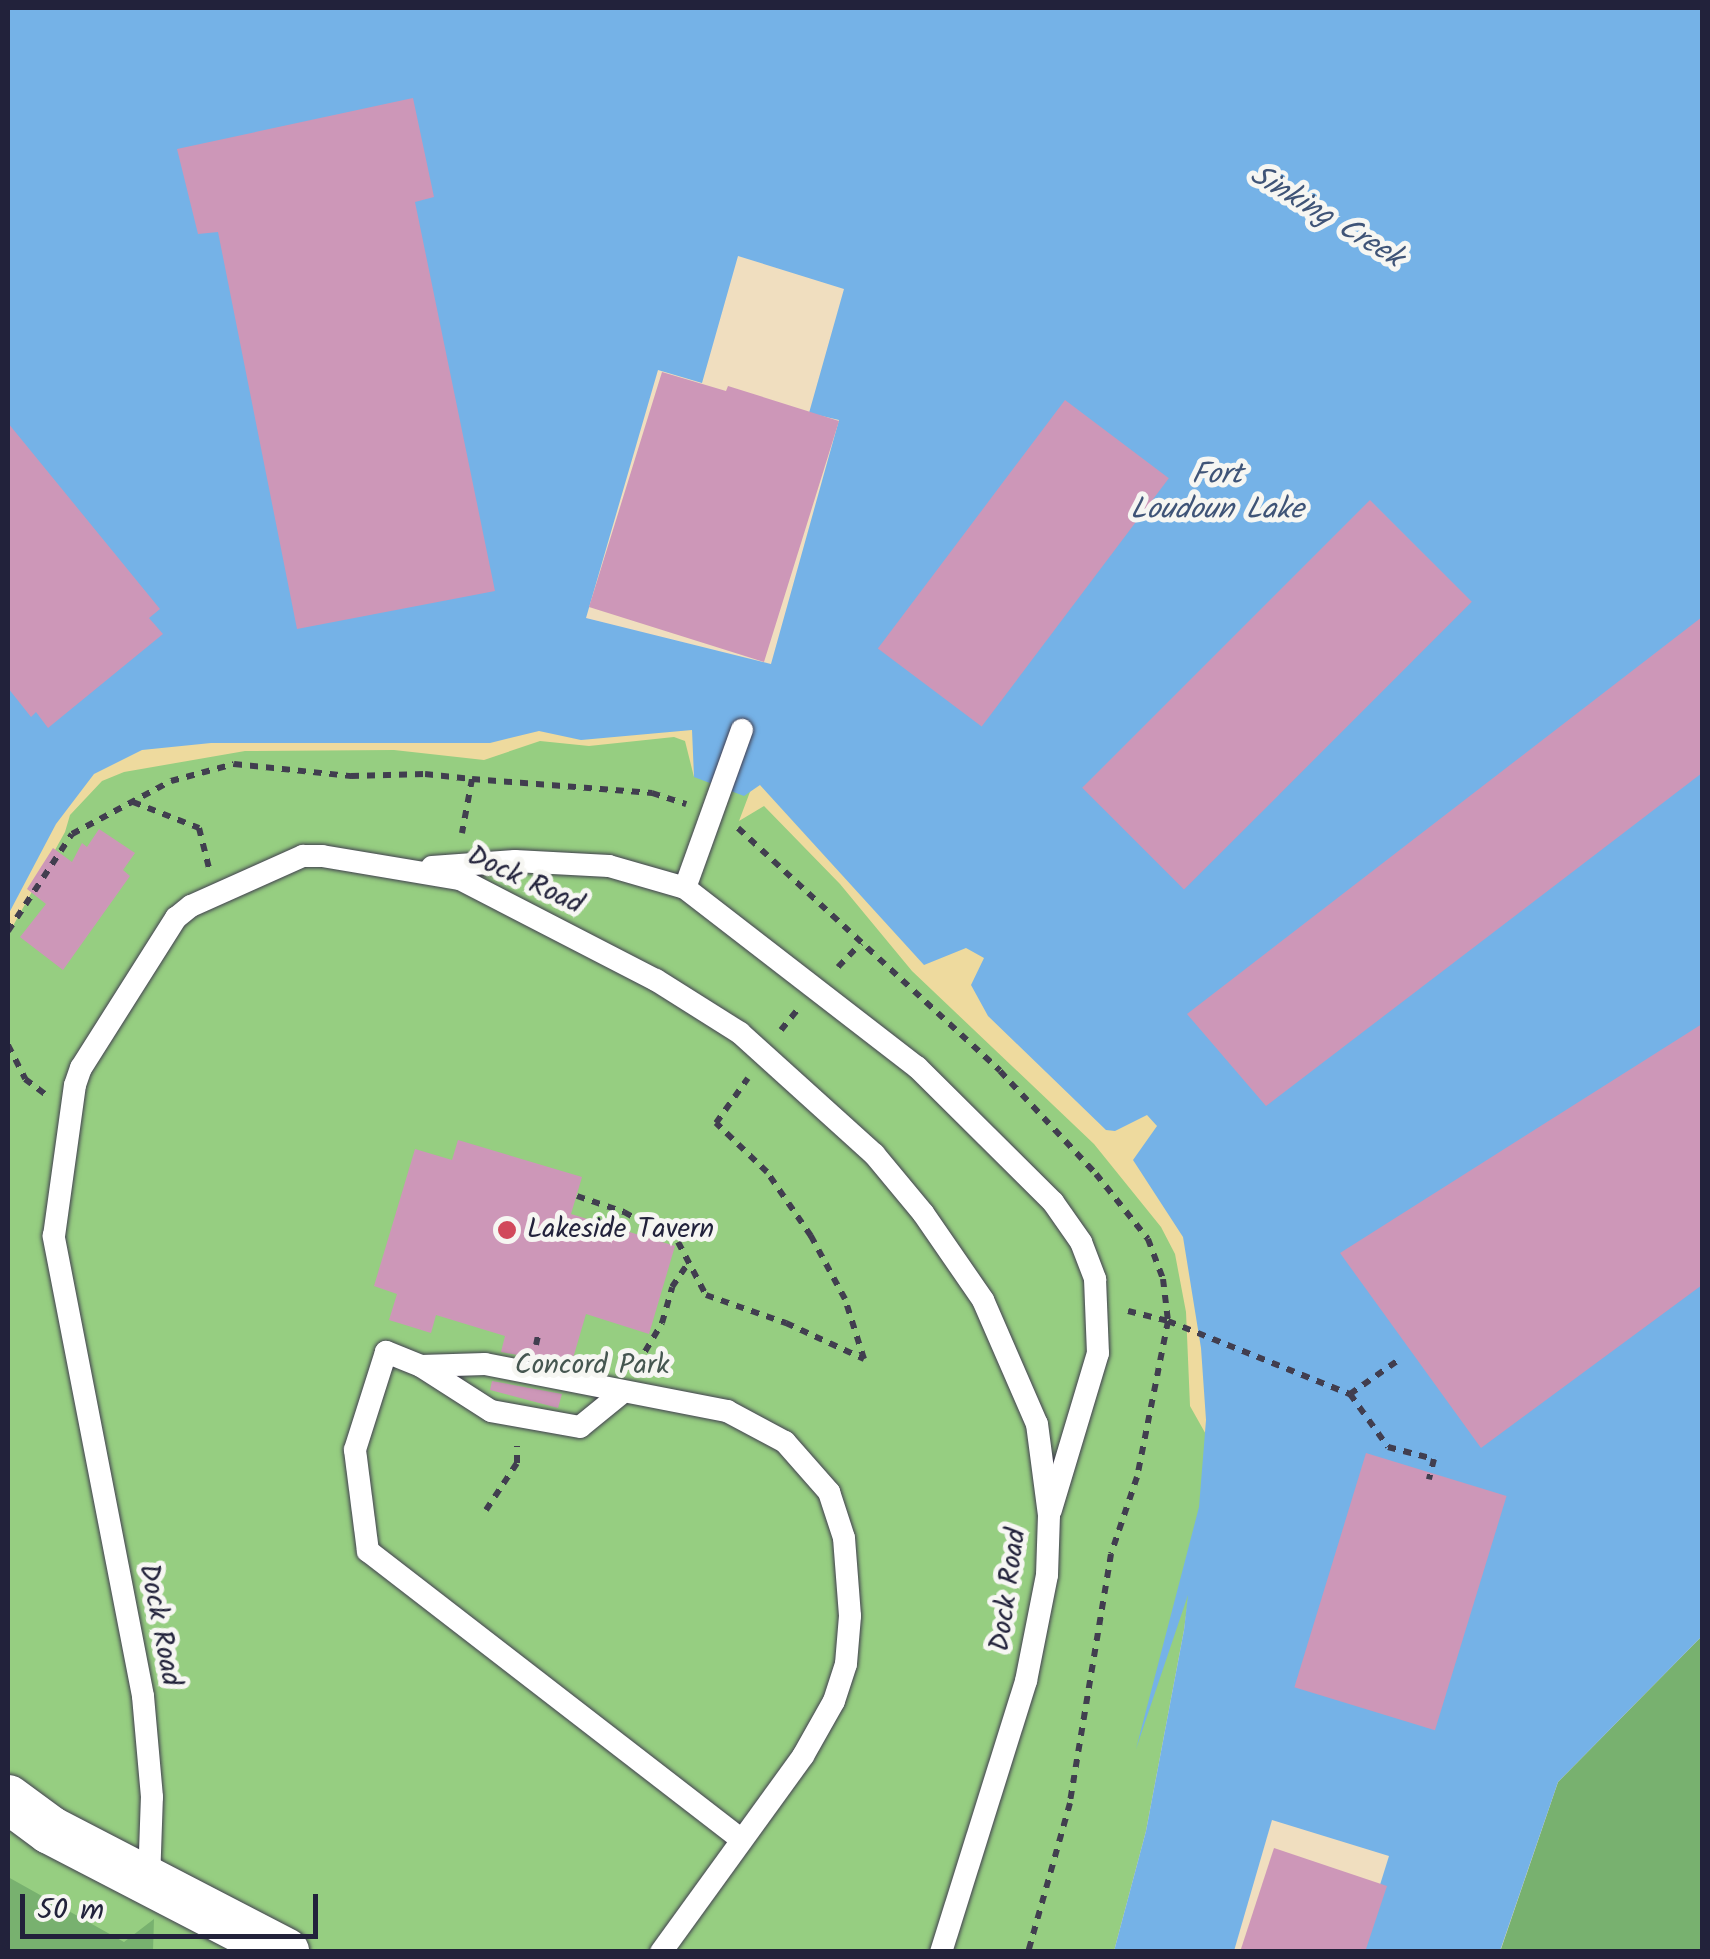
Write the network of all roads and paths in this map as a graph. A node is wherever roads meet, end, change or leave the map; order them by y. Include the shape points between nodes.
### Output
1 (742, 730) dead end
2 (472, 778) junction
3 (132, 802) junction
4 (712, 812) junction
5 (457, 863) junction
6 (408, 870) junction
7 (685, 888) junction
8 (215, 895) junction
9 (8, 931) edge
10 (8, 1045) edge
11 (739, 1092) dead end
12 (71, 1114) junction
13 (576, 1196) dead end
14 (688, 1265) junction
15 (1097, 1304) junction
16 (1168, 1321) junction
17 (1400, 1359) dead end
18 (421, 1366) junction
19 (622, 1392) junction
20 (1350, 1394) junction
21 (1428, 1479) dead end
22 (1049, 1515) junction
23 (8, 1799) edge
24 (740, 1839) junction
25 (149, 1880) junction
26 (285, 1952) edge
27 (661, 1952) edge
28 (941, 1952) edge
29 (1028, 1952) edge

1 - 4 lane
2 - 3 path via 351,776 234,764 171,781
2 - 4 path via 652,794
2 - 5 path
3 - 8 path via 200,828
3 - 9 path via 72,834
4 - 7 lane
4 - 16 path via 754,839 1000,1071 1096,1174 1148,1239 1163,1279
5 - 6 lane
5 - 7 lane via 608,866
6 - 8 lane, Dock Road via 303,856
6 - 22 lane, Dock Road via 460,878 656,980 740,1033 860,1140 923,1213 983,1300 1037,1424
7 - 15 lane via 917,1068 1053,1202 1081,1242
8 - 12 lane, Dock Road via 176,918 81,1068
10 - 12 path via 24,1079
11 - 14 path via 716,1123 767,1172 811,1236 845,1299 864,1360 786,1323 706,1296
12 - 25 lane, Dock Road via 54,1236 143,1696 152,1797
13 - 14 path via 624,1212 678,1242
14 - 19 path
15 - 16 path
15 - 22 lane via 1098,1353
16 - 20 path
16 - 29 path via 1137,1476 1111,1554 1070,1803
17 - 20 path
18 - 19 lane via 485,1364
18 - 19 lane via 492,1411 580,1427
18 - 24 lane via 386,1352 355,1450 368,1550
19 - 24 lane via 727,1411 760,1427 810,1466 840,1519 850,1616 846,1664 834,1701 802,1756
20 - 21 path via 1388,1447 1434,1460
22 - 28 lane, Dock Road via 1047,1574 1026,1681
23 - 25 street via 50,1830
24 - 27 lane
25 - 26 street

